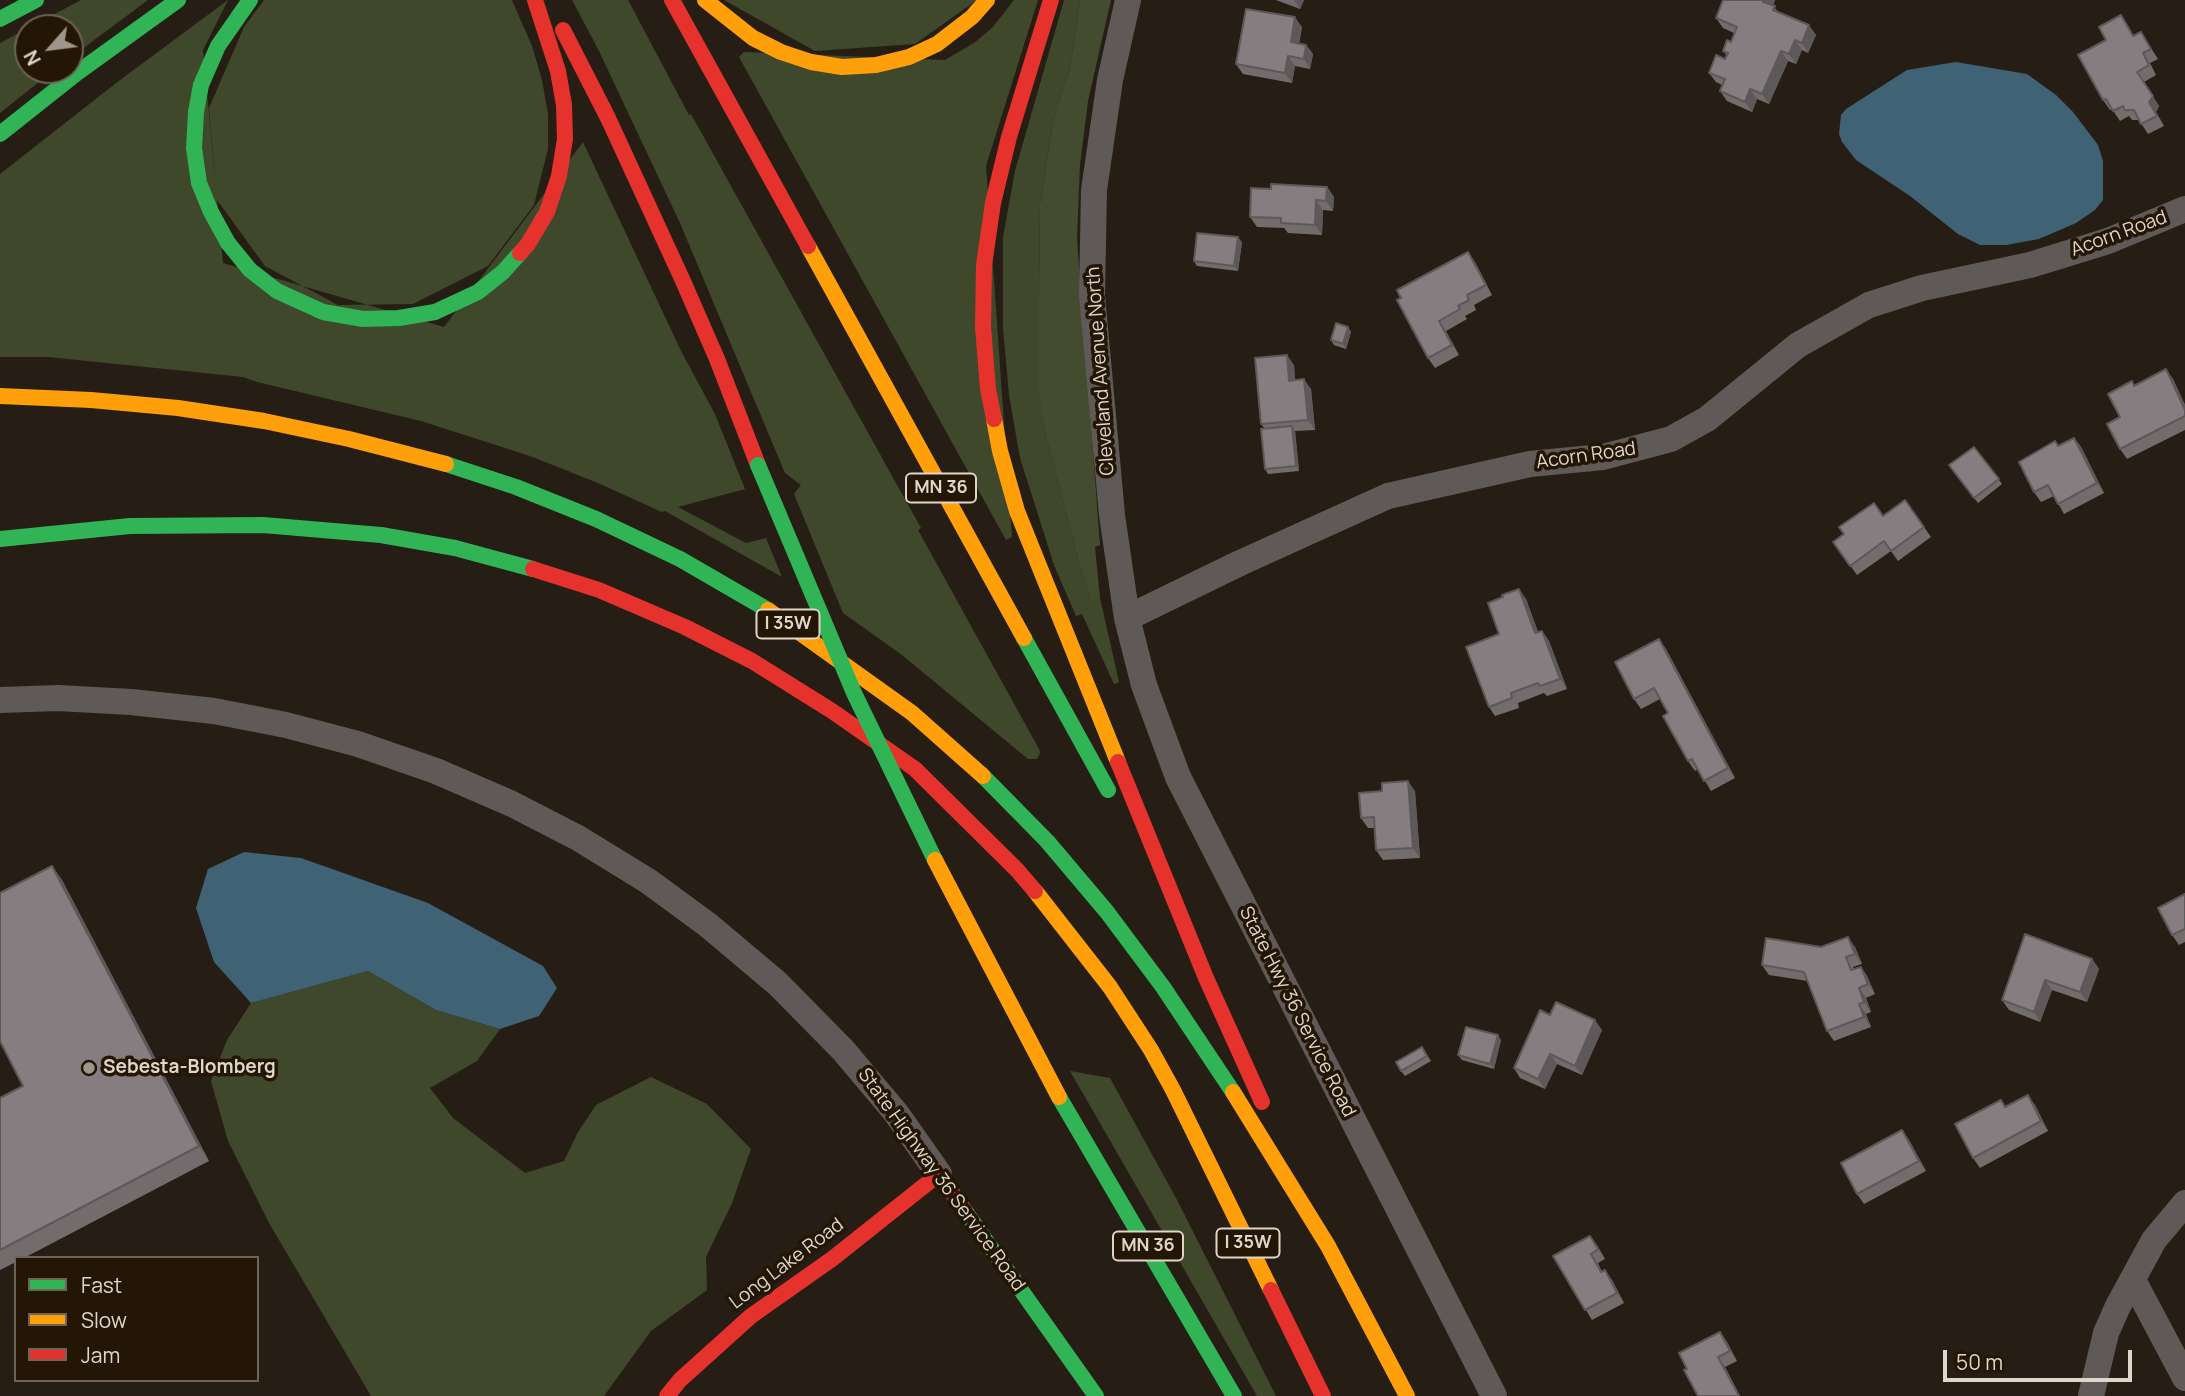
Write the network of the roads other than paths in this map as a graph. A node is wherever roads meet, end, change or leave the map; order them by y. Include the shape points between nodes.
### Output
1 (36, 0) edge
2 (178, 0) edge
3 (250, 0) edge
4 (535, 0) edge
5 (548, 0) edge
6 (672, 0) edge
7 (705, 0) edge
8 (987, 0) edge
9 (1051, 0) edge
10 (1128, 0) edge
11 (0, 19) edge
12 (0, 134) edge
13 (2185, 209) edge
14 (0, 396) edge
15 (0, 539) edge
16 (1127, 618) junction
17 (0, 700) edge
18 (1114, 802) dead end
19 (1126, 825) dead end
20 (1206, 978) junction
21 (939, 1174) junction
22 (2185, 1203) edge
23 (1328, 1246) junction
24 (2133, 1280) junction
25 (2185, 1378) edge
26 (667, 1396) edge
27 (1096, 1396) edge
28 (1234, 1396) edge
29 (1323, 1396) edge
30 (1407, 1396) edge
31 (1494, 1396) edge
32 (2091, 1396) edge

1 - 11 main road
2 - 12 main road
3 - 4 main road via 218,46 201,85 194,148 199,183 228,243 250,270 305,305 363,319 435,312 478,292 528,244 547,212 565,139 564,105
5 - 28 main road, MN 36, bridge via 684,281 859,705 933,856 1059,1097
6 - 18 main road, MN 36
7 - 8 main road via 753,38 780,52 842,66 876,65 909,57 937,44
9 - 20 main road via 993,203 984,265 988,389 1000,451 1038,568
10 - 16 street, Cleveland Avenue North via 1095,178 1092,295 1112,515
13 - 16 street, Acorn Road via 2108,241 2030,265 1922,288 1869,305 1798,345 1707,419 1671,439 1603,457 1530,464 1388,496
14 - 23 main road, I 35W via 178,408 300,429 433,460 516,486 596,519 761,605 912,713 1047,841 1163,987
15 - 29 main road, I 35W via 130,526 263,525 381,535 455,548 599,590 685,627 752,661 832,711 915,769 1017,870 1110,987 1173,1090
16 - 31 street, State Hwy 36 Service Road via 1144,685 1178,777
17 - 21 street, State Highway 36 Service Road via 131,702 286,725 436,771 512,804 648,881 778,984 843,1050
19 - 20 main road
20 - 23 main road
21 - 26 main road, Long Lake Road via 751,1316
21 - 27 main road, State Highway 36 Service Road
22 - 24 street via 2154,1240
23 - 30 main road, I 35W
24 - 25 street
24 - 32 street via 2106,1333

